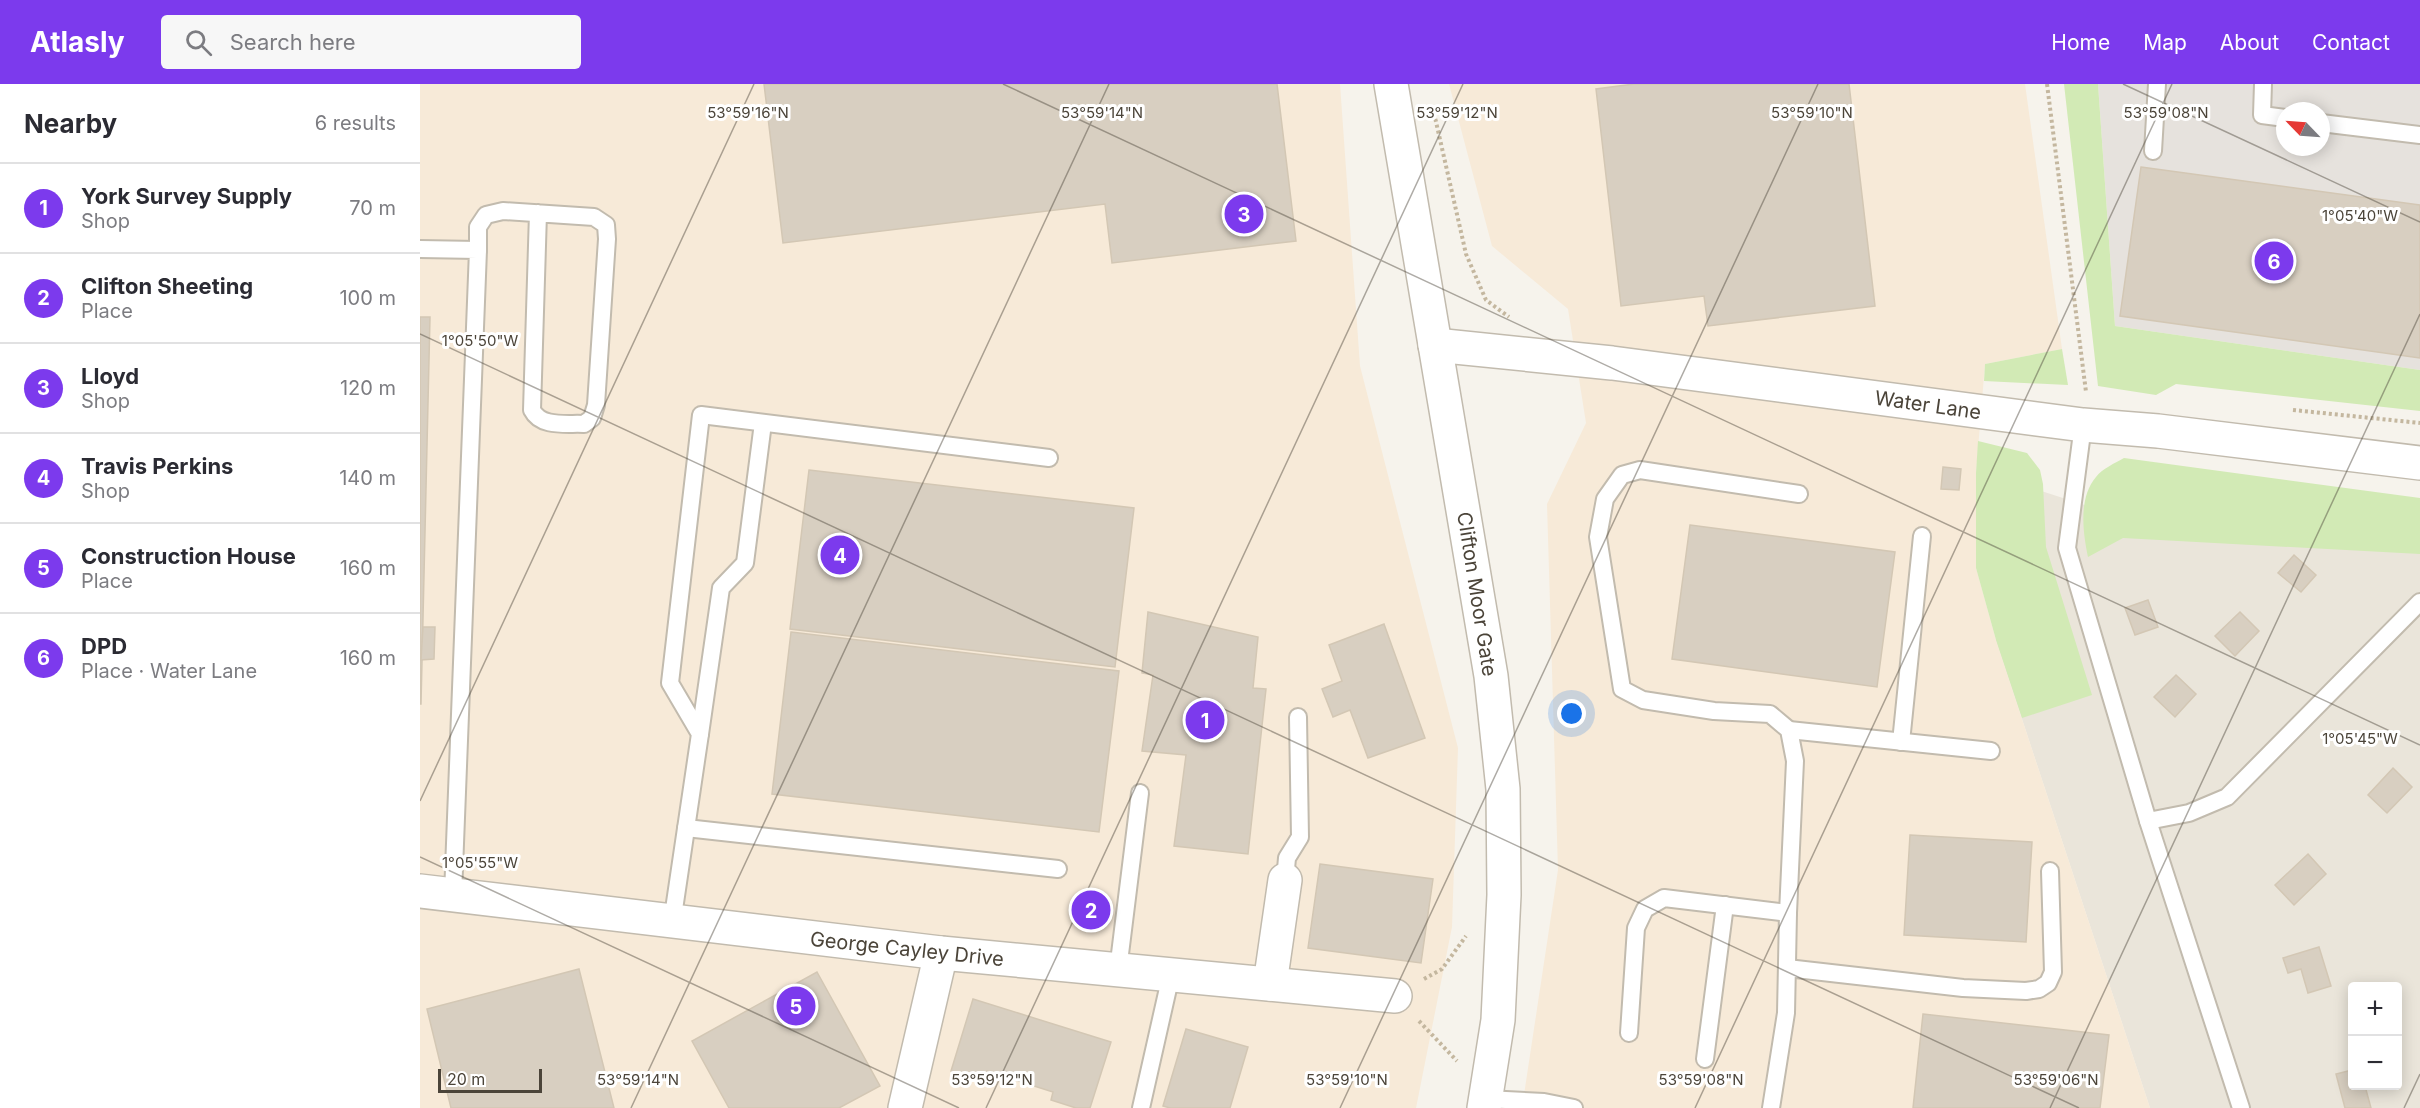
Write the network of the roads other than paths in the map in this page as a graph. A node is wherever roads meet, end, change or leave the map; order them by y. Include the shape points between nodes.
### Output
1 (1391, 84) edge
2 (2157, 84) edge
3 (2263, 84) edge
4 (2276, 117) edge
5 (2330, 124) edge
6 (2420, 135) edge
7 (2153, 151) dead end
8 (538, 213) junction
9 (420, 249) edge
10 (478, 250) junction
11 (1435, 345) junction
12 (763, 423) junction
13 (2083, 425) junction
14 (1049, 458) dead end
15 (2420, 463) edge
16 (1799, 494) dead end
17 (1922, 536) dead end
18 (2420, 602) edge
19 (1298, 717) dead end
20 (1789, 730) junction
21 (700, 734) junction
22 (1901, 742) junction
23 (1991, 751) dead end
24 (1140, 794) dead end
25 (2148, 821) junction
26 (686, 828) junction
27 (1058, 869) dead end
28 (2050, 872) dead end
29 (1285, 880) joint
30 (420, 891) edge
31 (453, 896) junction
32 (1725, 905) junction
33 (1788, 913) junction
34 (672, 923) junction
35 (941, 953) junction
36 (1788, 968) junction
37 (1118, 970) junction
38 (1171, 975) junction
39 (1270, 984) junction
40 (1395, 996) road end
41 (1629, 1033) dead end
42 (1705, 1059) dead end
43 (1485, 1104) edge
44 (905, 1108) edge
45 (1141, 1108) edge
46 (1574, 1108) edge
47 (1771, 1108) edge
48 (2241, 1108) edge

1 - 11 street, Clifton Moor Gate
2 - 7 lane
3 - 4 lane via 2262,115
5 - 6 lane
8 - 8 lane via 594,217 606,225 596,405 592,418 584,424 546,423 536,418 532,410
8 - 10 lane via 503,211 486,215 478,227
9 - 10 lane
10 - 31 lane
11 - 13 street, Water Lane via 1612,363
11 - 43 street, Clifton Moor Gate via 1491,676 1503,789 1504,895 1498,1020
12 - 14 lane
12 - 21 lane via 745,563 721,588
12 - 21 lane via 700,415 670,683
13 - 15 street, Water Lane
13 - 25 lane via 2067,548
16 - 20 lane via 1640,470 1622,475 1605,499 1598,537 1622,688 1643,700 1714,711 1770,714
17 - 22 lane
18 - 25 lane via 2227,797 2188,813
19 - 29 lane via 1300,837 1287,858
20 - 22 lane
20 - 33 lane via 1795,761
21 - 26 lane
22 - 23 lane
24 - 37 lane
25 - 48 lane
26 - 27 lane
26 - 34 lane
28 - 36 lane via 2054,972 2039,989 2026,992 1963,988
29 - 39 street
30 - 31 street, George Cayley Drive
31 - 34 street, George Cayley Drive
32 - 33 lane
32 - 41 lane via 1664,898 1645,909 1636,928
32 - 42 lane
33 - 36 lane
34 - 35 street, George Cayley Drive
35 - 37 street, George Cayley Drive
35 - 44 street
36 - 47 lane via 1786,1013
37 - 38 street, George Cayley Drive
38 - 39 street, George Cayley Drive
38 - 45 lane
39 - 40 street, George Cayley Drive
43 - 46 lane via 1544,1102

